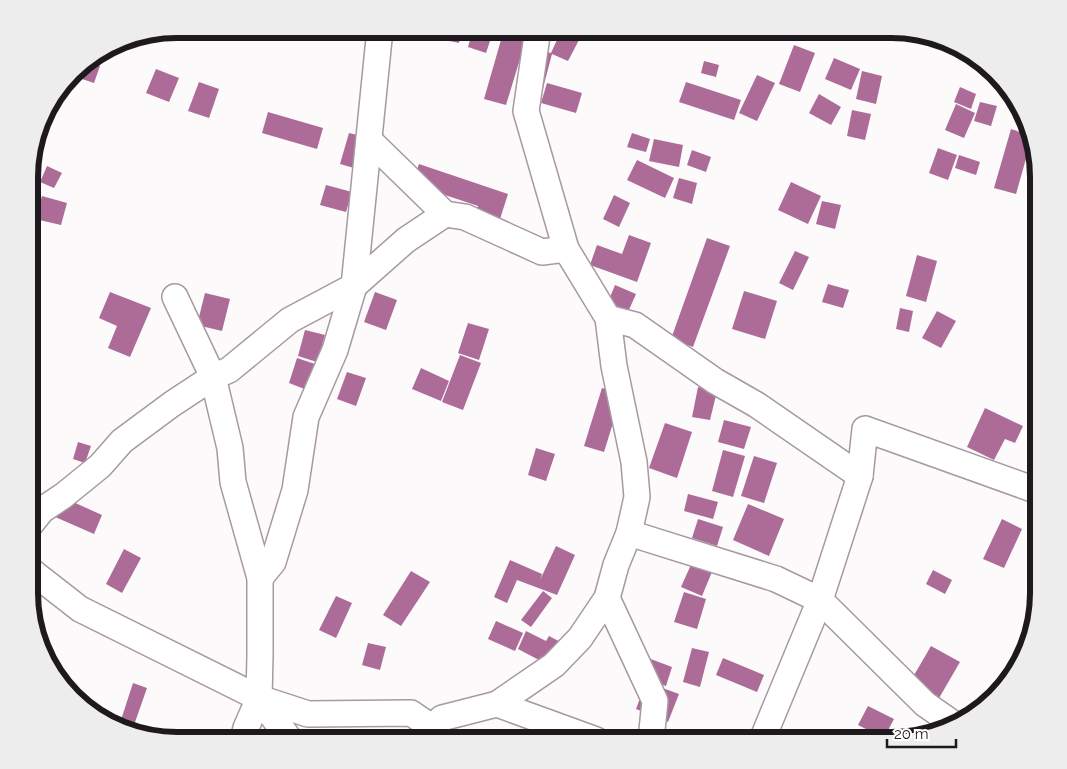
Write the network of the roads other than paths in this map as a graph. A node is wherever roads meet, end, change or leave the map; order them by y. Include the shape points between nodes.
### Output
1 (379, 38) edge
2 (537, 38) edge
3 (370, 141) junction
4 (446, 214) junction
5 (566, 249) junction
6 (354, 286) junction
7 (174, 298) dead end
8 (608, 318) junction
9 (213, 377) junction
10 (860, 476) junction
11 (1029, 488) edge
12 (38, 515) edge
13 (629, 534) junction
14 (38, 576) edge
15 (260, 578) junction
16 (606, 598) junction
17 (820, 600) junction
18 (259, 698) junction
19 (497, 704) junction
20 (947, 719) edge
21 (245, 731) edge
22 (283, 731) edge
23 (426, 731) edge
24 (433, 731) edge
25 (573, 732) edge
26 (652, 732) edge
27 (765, 732) edge

1 - 3 street
2 - 5 street via 526,111
3 - 4 street
3 - 6 street
4 - 5 street via 465,217 542,252
4 - 6 street via 406,240
5 - 8 street
6 - 9 street via 290,320 229,370
6 - 15 street via 335,350 306,417 295,490 273,562
7 - 9 street
8 - 10 street via 635,325
8 - 13 street via 614,366 634,462 637,497
9 - 12 street via 122,440 100,466
9 - 15 street via 230,448 233,482
10 - 11 street via 865,429
10 - 17 street
13 - 16 street
13 - 17 street via 776,580
14 - 18 street via 80,609
15 - 18 street
16 - 19 street via 580,638 554,666
16 - 26 street via 655,702
17 - 20 street via 925,704
17 - 27 street
18 - 21 street
18 - 22 street
18 - 23 street via 308,714 411,713
19 - 24 street via 442,718
19 - 25 street

